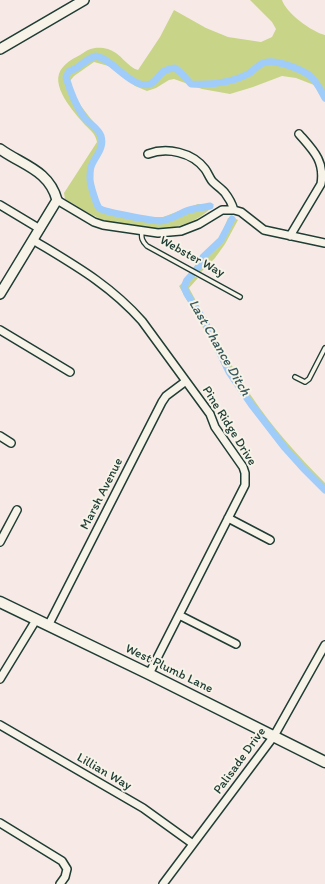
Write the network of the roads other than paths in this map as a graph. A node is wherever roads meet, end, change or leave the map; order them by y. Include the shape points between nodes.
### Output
1 (84, 0) edge
2 (0, 49) edge
3 (299, 134) dead end
4 (0, 149) edge
5 (148, 154) dead end
6 (57, 200) junction
7 (0, 205) edge
8 (234, 210) junction
9 (40, 229) junction
10 (142, 231) junction
11 (290, 236) junction
12 (33, 240) junction
13 (325, 243) edge
14 (0, 293) edge
15 (240, 297) dead end
16 (0, 330) edge
17 (325, 348) edge
18 (70, 372) dead end
19 (295, 377) dead end
20 (186, 381) junction
21 (0, 436) edge
22 (11, 443) dead end
23 (17, 510) dead end
24 (228, 518) junction
25 (270, 540) dead end
26 (0, 542) edge
27 (0, 602) edge
28 (179, 615) junction
29 (36, 620) junction
30 (48, 626) junction
31 (236, 644) dead end
32 (325, 646) edge
33 (149, 674) junction
34 (0, 679) edge
35 (0, 725) edge
36 (274, 736) junction
37 (324, 760) edge
38 (0, 823) edge
39 (193, 844) junction
40 (60, 884) edge
41 (163, 884) edge

1 - 2 street
3 - 11 street via 319,157 323,177
4 - 6 street via 45,178
5 - 8 street via 175,151 196,162 227,195
6 - 9 street
6 - 10 street, Webster Way via 94,222
7 - 9 street
8 - 10 street, Webster Way via 222,210 199,224 180,231
8 - 11 street via 241,212 264,230
9 - 12 street
10 - 15 lane, Webster Way via 143,242 147,246
11 - 13 street
12 - 14 street
12 - 20 street, Pine Ridge Drive via 117,295 142,321
16 - 18 street
17 - 19 lane via 305,382
20 - 24 street, Pine Ridge Drive via 210,414 215,427 245,473 245,485
20 - 30 street, Marsh Avenue via 162,402
21 - 22 street
23 - 26 street
24 - 25 street
24 - 28 street, Pine Ridge Drive
27 - 29 main road, West Plumb Lane
28 - 31 street
28 - 33 street, Pine Ridge Drive
29 - 30 main road, West Plumb Lane
29 - 34 street
30 - 33 main road, West Plumb Lane
32 - 36 street, Palisade Drive
33 - 36 main road, West Plumb Lane
35 - 39 street, Lillian Way via 144,808
36 - 37 main road, West Plumb Lane
36 - 39 street, Palisade Drive
38 - 40 street via 62,861 67,869
39 - 41 street, Palisade Drive

